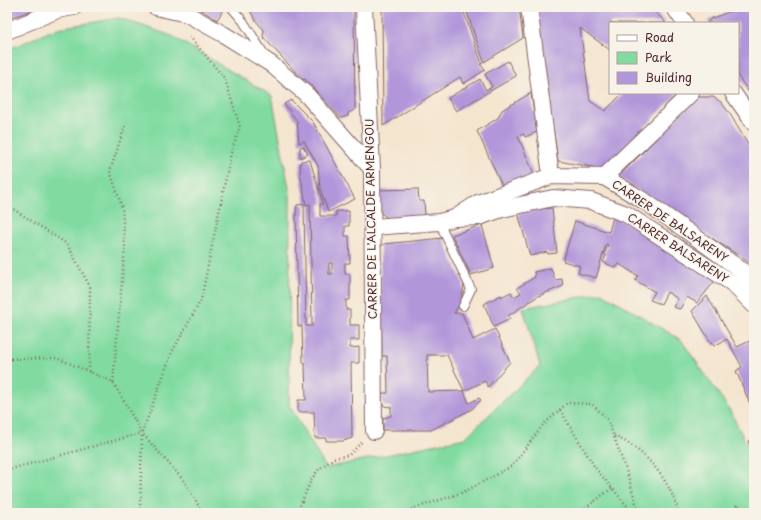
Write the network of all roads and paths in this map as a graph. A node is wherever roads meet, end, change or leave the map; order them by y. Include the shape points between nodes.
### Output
1 (74, 7) edge
2 (156, 7) edge
3 (231, 7) edge
4 (364, 7) edge
5 (529, 7) edge
6 (675, 7) edge
7 (684, 22) edge
8 (7, 31) edge
9 (188, 34) dead end
10 (271, 64) junction
11 (690, 94) edge
12 (734, 94) edge
13 (126, 123) dead end
14 (754, 123) edge
15 (372, 169) junction
16 (551, 176) junction
17 (604, 177) junction
18 (7, 205) edge
19 (455, 218) junction
20 (439, 222) junction
21 (373, 227) junction
22 (754, 284) edge
23 (754, 304) edge
24 (463, 306) dead end
25 (7, 359) edge
26 (89, 372) junction
27 (113, 382) junction
28 (560, 410) junction
29 (374, 431) joint
30 (142, 433) junction
31 (614, 436) junction
32 (7, 470) edge
33 (612, 488) junction
34 (140, 513) edge
35 (203, 513) edge
36 (297, 513) edge
37 (400, 513) edge
38 (579, 513) edge
39 (634, 513) edge
40 (639, 513) edge
41 (679, 513) edge
42 (733, 513) edge
43 (744, 513) edge

1 - 8 street via 57,10
2 - 10 street via 187,14
3 - 10 lane
4 - 15 street, CARRER DE L'ALCALDE ARMENGOU
5 - 16 street
6 - 7 street
9 - 30 path via 225,79 240,127 232,153 201,300 172,352
10 - 15 street via 306,94
11 - 17 street
12 - 14 street
13 - 27 path via 110,171 122,207 125,247
15 - 21 street, CARRER DE L'ALCALDE ARMENGOU
16 - 17 street, CARRER DE BALSARENY
16 - 19 street, CARRER DE BALSARENY via 478,202
17 - 22 street, CARRER DE BALSARENY via 646,202 694,236 741,270
18 - 26 path via 67,244 90,287
19 - 20 street, CARRER DE BALSARENY
19 - 23 street, CARRER BALSARENY via 479,217 502,209 553,198 591,201 626,214 732,283
20 - 21 street, CARRER DE BALSARENY
20 - 24 lane via 471,289
21 - 29 street, CARRER DE L'ALCALDE ARMENGOU
25 - 26 path via 57,358
26 - 27 path
27 - 30 path
28 - 31 path via 567,403 592,404 608,420
28 - 33 path via 596,469
28 - 37 path via 543,425 512,466 464,492
29 - 36 path via 349,455 334,458 319,469 311,480
30 - 32 path
30 - 34 path
30 - 35 path via 184,481
31 - 40 path
31 - 41 path via 626,441 656,467 675,498
33 - 38 path
33 - 39 path
42 - 43 path via 737,504

